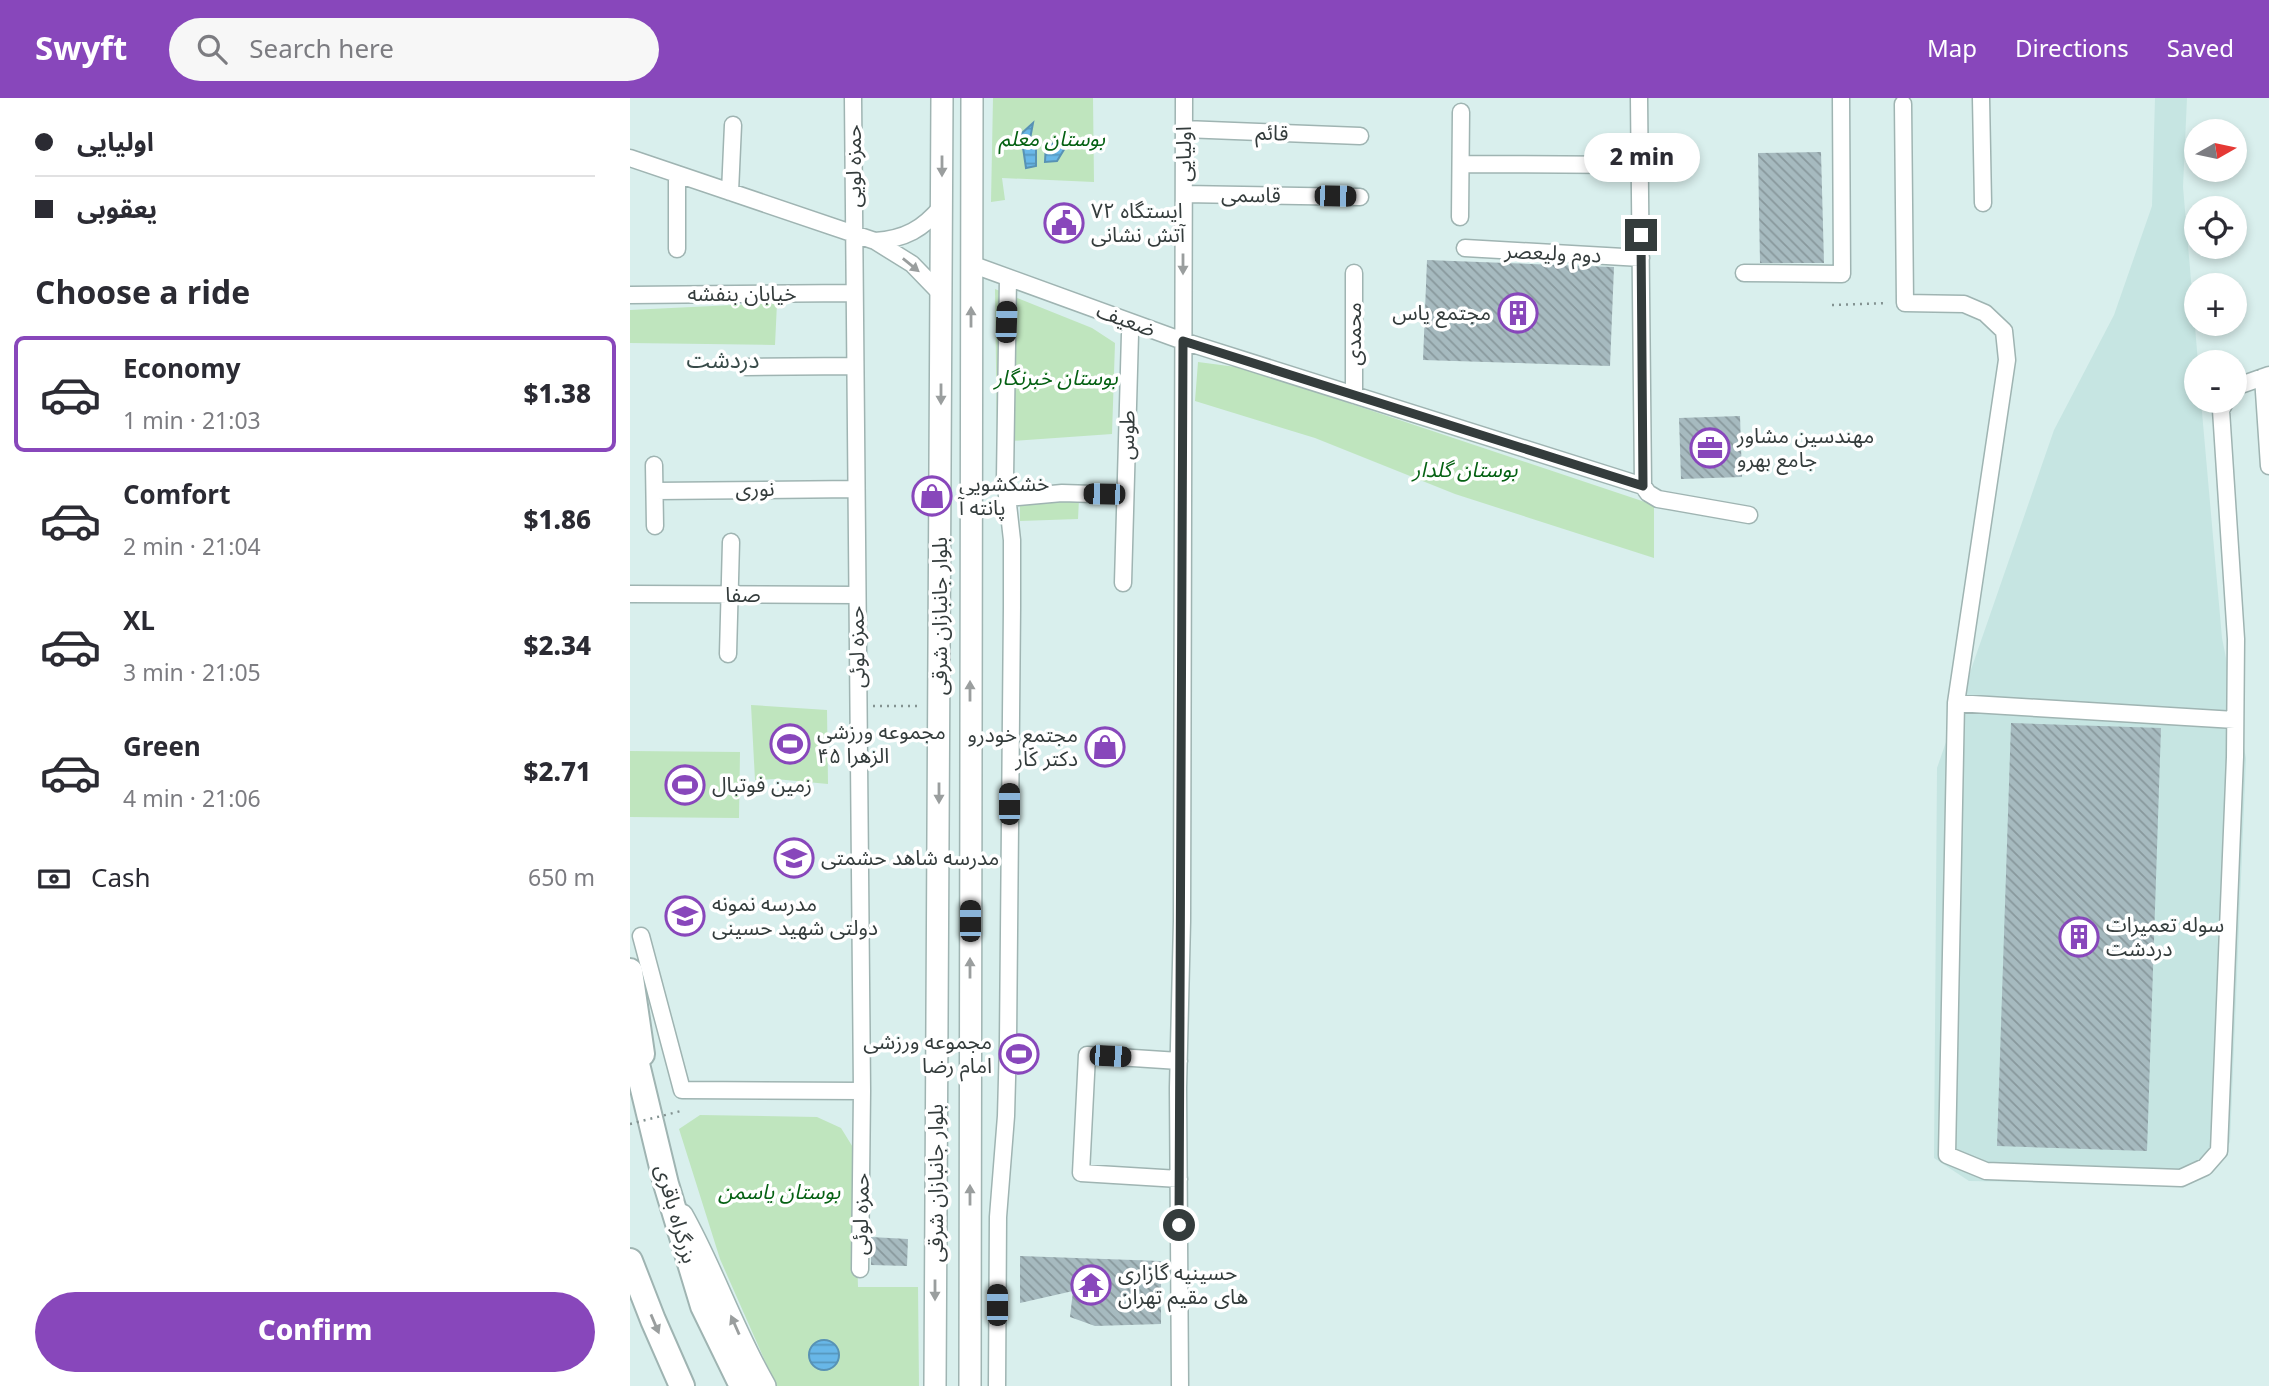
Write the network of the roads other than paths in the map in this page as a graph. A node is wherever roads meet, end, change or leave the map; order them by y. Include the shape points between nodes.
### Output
1 (853, 98) edge
2 (942, 98) edge
3 (972, 98) edge
4 (1184, 98) edge
5 (1639, 98) edge
6 (1840, 98) edge
7 (1981, 98) edge
8 (1903, 104) dead end
9 (1461, 112) dead end
10 (733, 125) dead end
11 (1184, 129) junction
12 (1360, 136) dead end
13 (630, 158) edge
14 (1461, 164) junction
15 (1640, 165) junction
16 (677, 174) junction
17 (730, 192) junction
18 (1184, 194) junction
19 (1360, 197) dead end
20 (1983, 203) dead end
21 (942, 206) junction
22 (1460, 217) dead end
23 (854, 234) junction
24 (875, 241) junction
25 (1465, 248) dead end
26 (677, 249) dead end
27 (1641, 258) junction
28 (971, 264) junction
29 (1354, 273) dead end
30 (1744, 273) dead end
31 (1008, 278) junction
32 (854, 293) junction
33 (630, 295) edge
34 (942, 295) junction
35 (1129, 334) dead end
36 (1183, 341) junction
37 (855, 366) junction
38 (746, 367) dead end
39 (2267, 377) edge
40 (2247, 383) edge
41 (1354, 395) junction
42 (2221, 413) edge
43 (653, 465) dead end
44 (2269, 466) edge
45 (1643, 486) junction
46 (856, 489) junction
47 (655, 491) junction
48 (1125, 495) junction
49 (1007, 498) junction
50 (1749, 515) dead end
51 (655, 526) dead end
52 (731, 542) dead end
53 (1123, 583) dead end
54 (630, 594) edge
55 (731, 594) junction
56 (857, 595) junction
57 (728, 654) dead end
58 (1956, 704) junction
59 (2235, 720) junction
60 (641, 936) dead end
61 (630, 971) edge
62 (630, 1035) edge
63 (1179, 1061) junction
64 (862, 1091) junction
65 (644, 1093) junction
66 (1179, 1179) junction
67 (666, 1184) junction
68 (630, 1261) edge
69 (860, 1269) dead end
70 (682, 1386) edge
71 (742, 1386) edge
72 (765, 1386) edge
73 (935, 1386) edge
74 (970, 1386) edge
75 (997, 1386) edge
76 (1180, 1386) edge

1 - 23 street, حمزه لویی
2 -> 21 main road, بلوار جانبازان شرقی
3 - 28 main road, بلوار جانبازان شرقی
4 - 11 street, اولیایی
5 - 15 street
6 - 30 street via 1842,274
7 - 20 street
8 - 58 street via 1905,303 1964,304 1985,313 2004,331 2007,360
9 - 14 street
10 - 17 street
11 - 12 street, قائم
11 - 18 street, اولیایی
13 - 16 street
14 - 15 street
14 - 22 street
15 - 27 street
16 - 17 street
16 - 26 street
17 - 23 street
18 - 19 street, قاسمی
18 -> 36 street, اولیایی
21 - 24 street via 914,233
21 - 34 main road, بلوار جانبازان شرقی
23 - 24 street
23 - 32 street, حمزه لوئی
24 -> 34 street via 912,264
25 - 27 street, دوم ولیعصر
27 - 45 street
28 - 31 street, ضعیف
74 -> 28 main road, بلوار جانبازان شرقی
29 - 41 street, محمدی
31 - 36 street, ضعیف
31 - 49 street
32 - 33 street, خیابان بنفشه
32 - 37 street, حمزه لوئی
34 -> 73 main road, بلوار جانبازان شرقی
35 - 48 street, طوس
36 - 41 street, ضعیف
36 - 63 street, اولیایی via 1175,751
37 - 38 street
37 - 46 street, حمزه لوئی
39 - 40 street
39 - 44 street
41 - 45 street, ضعیف
42 - 59 street via 2236,639
43 - 47 street
45 - 50 street, ضعیف via 1658,499
46 - 47 street, نوری
46 - 56 street, حمزه لوئی
47 - 51 street
48 - 49 street via 1062,493
48 - 53 street, طوس
49 - 75 street via 1014,745
52 - 55 street
54 - 55 street, صفا
55 - 56 street, صفا
55 - 57 street
56 - 64 street, حمزه لوئی
58 - 59 street
58 - 59 street via 1947,1154 1986,1171 2181,1178 2205,1167 2219,1151
60 - 64 street via 682,1090
61 - 65 highway via 642,1042
62 - 65 highway, بزرگراه باقری
63 - 66 street, اولیایی
63 - 66 street via 1087,1055 1081,1173
64 - 69 street, حمزه لوئی
65 - 67 highway, بزرگراه باقری
66 - 76 street, اولیایی
67 - 71 highway, بزرگراه باقری via 703,1306
72 -> 67 main road
68 -> 70 highway

